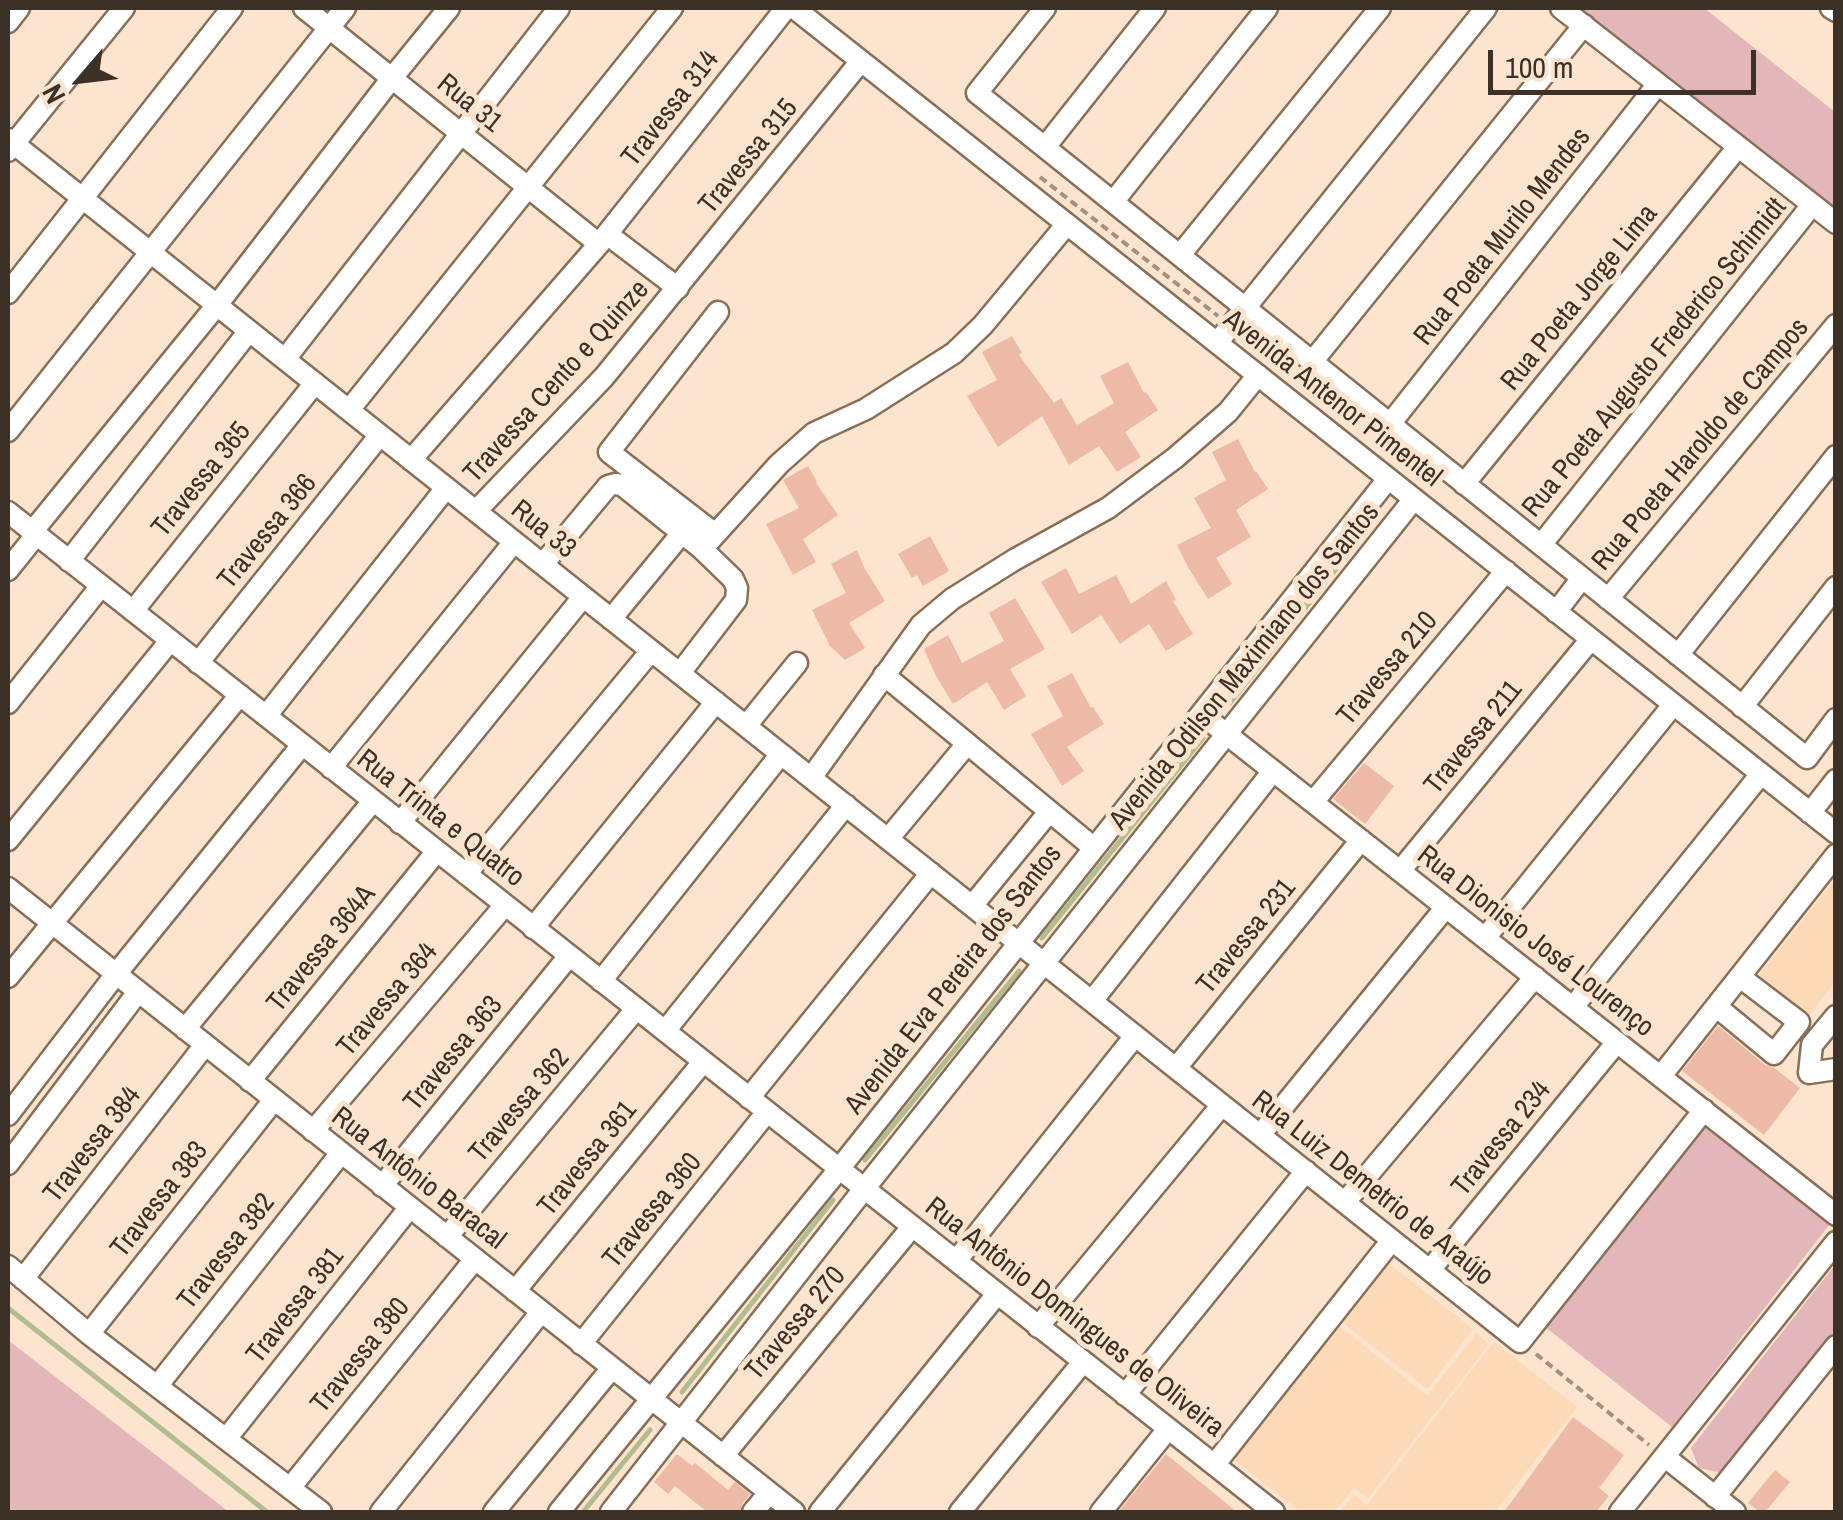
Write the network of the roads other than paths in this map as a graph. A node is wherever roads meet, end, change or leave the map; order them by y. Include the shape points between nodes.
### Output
1 (19, 8) edge
2 (124, 8) edge
3 (232, 8) edge
4 (304, 8) edge
5 (345, 8) edge
6 (450, 8) edge
7 (558, 8) edge
8 (672, 8) edge
9 (790, 8) edge
10 (1045, 8) edge
11 (1155, 8) edge
12 (1267, 8) edge
13 (1380, 8) edge
14 (1486, 8) edge
15 (1561, 8) edge
16 (8, 22) edge
17 (1584, 26) junction
18 (329, 28) junction
19 (862, 61) junction
20 (392, 78) junction
21 (1658, 84) junction
22 (460, 133) junction
23 (9, 144) edge
24 (1045, 147) junction
25 (1738, 147) junction
26 (528, 187) junction
27 (83, 199) junction
28 (1114, 202) junction
29 (1812, 205) junction
30 (1836, 223) edge
31 (1067, 224) junction
32 (603, 239) junction
33 (149, 252) junction
34 (1180, 255) junction
35 (678, 288) junction
36 (8, 293) edge
37 (218, 306) junction
38 (1246, 308) junction
39 (716, 315) dead end
40 (1836, 326) edge
41 (249, 331) junction
42 (1217, 342) junction
43 (285, 359) junction
44 (1312, 362) junction
45 (1258, 375) junction
46 (315, 383) junction
47 (348, 410) junction
48 (1390, 424) junction
49 (8, 432) edge
50 (380, 435) junction
51 (1836, 456) edge
52 (412, 460) junction
53 (1388, 479) junction
54 (1464, 484) junction
55 (446, 488) junction
56 (1414, 500) junction
57 (8, 512) edge
58 (476, 512) junction
59 (34, 533) junction
60 (682, 533) junction
61 (514, 542) junction
62 (709, 542) junction
63 (1541, 545) junction
64 (69, 561) junction
65 (542, 564) junction
66 (8, 570) edge
67 (1506, 571) junction
68 (1582, 578) junction
69 (101, 586) junction
70 (1836, 587) edge
71 (583, 596) junction
72 (1608, 599) junction
73 (132, 611) junction
74 (1556, 612) junction
75 (612, 619) junction
76 (1590, 639) junction
77 (170, 640) junction
78 (651, 651) junction
79 (1678, 656) junction
80 (198, 663) junction
81 (797, 663) dead end
82 (680, 673) junction
83 (884, 675) junction
84 (240, 696) junction
85 (8, 702) edge
86 (716, 702) junction
87 (1673, 704) junction
88 (1742, 706) junction
89 (1201, 714) junction
90 (266, 716) junction
91 (746, 726) junction
92 (1833, 729) edge
93 (1226, 734) junction
94 (967, 744) junction
95 (302, 745) junction
96 (780, 754) junction
97 (331, 768) junction
98 (1273, 770) junction
99 (1761, 774) junction
100 (810, 778) junction
101 (1836, 780) edge
102 (373, 801) junction
103 (1313, 802) junction
104 (846, 806) junction
105 (1049, 812) junction
106 (1810, 813) junction
107 (400, 823) junction
108 (1836, 834) edge
109 (888, 839) junction
110 (8, 840) edge
111 (1361, 840) junction
112 (1094, 848) junction
113 (437, 851) junction
114 (1836, 855) edge
115 (1400, 871) junction
116 (931, 873) junction
117 (466, 874) junction
118 (8, 888) edge
119 (505, 905) junction
120 (972, 906) junction
121 (1446, 908) junction
122 (51, 922) junction
123 (534, 928) junction
124 (1485, 938) junction
125 (1018, 942) junction
126 (569, 956) junction
127 (1045, 964) junction
128 (116, 974) junction
129 (8, 977) edge
130 (1535, 977) junction
131 (1740, 977) junction
132 (601, 981) junction
133 (138, 992) junction
134 (1092, 1001) junction
135 (1572, 1007) junction
136 (1717, 1007) junction
137 (636, 1009) junction
138 (1836, 1016) edge
139 (186, 1029) junction
140 (664, 1032) junction
141 (1135, 1036) junction
142 (1617, 1042) junction
143 (205, 1045) junction
144 (703, 1062) junction
145 (1176, 1068) junction
146 (1836, 1069) edge
147 (1661, 1076) junction
148 (250, 1081) junction
149 (749, 1098) junction
150 (274, 1100) junction
151 (1222, 1105) junction
152 (1704, 1110) junction
153 (768, 1112) junction
154 (8, 1115) edge
155 (313, 1131) junction
156 (1260, 1135) junction
157 (341, 1153) junction
158 (8, 1164) edge
159 (838, 1169) junction
160 (1306, 1172) junction
161 (382, 1186) junction
162 (864, 1189) junction
163 (1345, 1202) junction
164 (410, 1208) junction
165 (1836, 1214) edge
166 (912, 1227) junction
167 (447, 1237) junction
168 (1392, 1240) junction
169 (1836, 1242) edge
170 (475, 1259) junction
171 (956, 1261) junction
172 (1430, 1270) junction
173 (15, 1272) edge
174 (515, 1291) junction
175 (997, 1294) junction
176 (541, 1312) junction
177 (1038, 1326) junction
178 (89, 1334) junction
179 (581, 1344) junction
180 (1836, 1346) edge
181 (1084, 1362) junction
182 (612, 1368) junction
183 (158, 1385) junction
184 (1125, 1395) junction
185 (652, 1400) junction
186 (681, 1423) junction
187 (1168, 1429) junction
188 (226, 1439) junction
189 (723, 1456) junction
190 (1664, 1457) junction
191 (1214, 1464) junction
192 (290, 1488) junction
193 (769, 1493) junction
194 (1715, 1497) junction
195 (321, 1512) edge
196 (382, 1512) edge
197 (494, 1512) edge
198 (560, 1512) edge
199 (611, 1512) edge
200 (754, 1512) edge
201 (794, 1512) edge
202 (820, 1512) edge
203 (960, 1512) edge
204 (1101, 1512) edge
205 (1274, 1512) edge
206 (1620, 1512) edge
207 (1735, 1512) edge

1 - 16 street
2 - 23 street
3 - 27 street
4 - 18 street, Rua 31
5 - 18 street
6 - 20 street
7 - 22 street
8 - 26 street
9 - 19 street, Avenida Antenor Pimentel
9 - 32 street, Travessa 314
10 - 24 street via 977,92
11 - 24 street
12 - 28 street
13 - 34 street
14 - 38 street
15 - 17 street
17 - 21 street
17 - 44 street
18 - 20 street, Rua 31
18 - 33 street
19 - 31 street, Avenida Antenor Pimentel
19 - 35 street, Travessa 315
20 - 22 street, Rua 31
20 - 37 street
21 - 25 street
21 - 48 street, Rua Poeta Murilo Mendes
22 - 26 street, Rua 31
22 - 43 street
23 - 27 street, Rua 33
24 - 28 street
25 - 29 street
25 - 54 street, Rua Poeta Jorge Lima
26 - 32 street, Rua 31
26 - 47 street
27 - 33 street, Rua 33
27 - 36 street
28 - 34 street
29 - 30 street
29 - 63 street, Rua Poeta Augusto Frederico Schimidt
31 - 42 street, Avenida Antenor Pimentel
31 - 62 street via 954,353 814,434
32 - 35 street, Rua 31
32 - 52 street, Travessa 314
33 - 37 street, Rua 33
33 - 49 street
34 - 38 street
35 - 58 street, Travessa Cento e Quinze
37 - 41 street, Rua 33
37 - 59 street
38 - 42 street
38 - 44 street
39 - 62 street via 609,452
40 - 72 street, Rua Poeta Haroldo de Campos
41 - 43 street, Rua 33
41 - 64 street
42 - 45 street, Avenida Antenor Pimentel
43 - 46 street, Rua 33
44 - 48 street
45 - 53 street, Avenida Antenor Pimentel
45 - 83 street via 1228,412 1108,508 952,598 921,625
46 - 47 street, Rua 33
46 - 73 street, Travessa 365
47 - 50 street, Rua 33
48 - 54 street
50 - 52 street, Rua 33
50 - 80 street, Travessa 366
51 - 79 street
52 - 55 street, Rua 33
53 - 56 street, Avenida Antenor Pimentel
53 - 89 street, Avenida Eva Pereira dos Santos
54 - 63 street
55 - 58 street, Rua 33
55 - 90 street
56 - 67 street, Avenida Antenor Pimentel
56 - 93 street, Avenida Odilson Maximiano dos Santos
57 - 59 street, Rua Trinta e Quatro
58 - 61 street, Rua 33
59 - 64 street, Rua Trinta e Quatro
59 - 66 street
60 - 62 street
60 - 65 street via 615,484
60 - 75 street
61 - 65 street, Rua 33
61 - 97 street
62 - 82 street via 738,588 736,600
63 - 68 street
64 - 69 street, Rua Trinta e Quatro
65 - 71 street, Rua 33
67 - 74 street, Avenida Antenor Pimentel
67 - 103 street, Travessa 210
68 - 72 street
68 - 74 street
69 - 73 street, Rua Trinta e Quatro
69 - 85 street
70 - 88 street
71 - 75 street, Rua 33
71 - 107 street
72 - 79 street
73 - 77 street, Rua Trinta e Quatro
74 - 76 street, Avenida Antenor Pimentel
75 - 78 street, Rua 33
76 - 87 street, Avenida Antenor Pimentel
76 - 115 street, Travessa 211
77 - 80 street, Rua Trinta e Quatro
77 - 110 street
78 - 82 street, Rua 33
78 - 117 street
79 - 88 street
80 - 84 street, Rua Trinta e Quatro
81 - 91 street
82 - 86 street, Rua 33
83 - 94 street
83 - 100 street
84 - 90 street, Rua Trinta e Quatro
84 - 122 street
86 - 91 street, Rua 33
86 - 123 street
87 - 99 street, Avenida Antenor Pimentel
87 - 124 street
88 - 92 street via 1807,758
89 - 93 street, Rua Dionisio José Lourenço
89 - 112 street, Avenida Eva Pereira dos Santos
90 - 95 street, Rua Trinta e Quatro
91 - 96 street, Rua 33
93 - 98 street, Rua Dionisio José Lourenço
93 - 127 street, Avenida Odilson Maximiano dos Santos
94 - 105 street
94 - 109 street
95 - 97 street, Rua Trinta e Quatro
95 - 128 street
96 - 100 street, Rua 33
96 - 132 street
97 - 102 street, Rua Trinta e Quatro
98 - 103 street, Rua Dionisio José Lourenço
98 - 134 street
99 - 106 street, Avenida Antenor Pimentel
99 - 135 street
100 - 104 street, Rua 33
101 - 106 street
102 - 107 street, Rua Trinta e Quatro
102 - 139 street
103 - 111 street, Rua Dionisio José Lourenço
104 - 109 street, Rua 33
104 - 140 street
105 - 112 street
105 - 120 street
106 - 108 street, Avenida Antenor Pimentel
107 - 113 street, Rua Trinta e Quatro
109 - 116 street, Rua 33
111 - 115 street, Rua Dionisio José Lourenço
111 - 145 street, Travessa 231
112 - 125 street, Avenida Eva Pereira dos Santos
113 - 117 street, Rua Trinta e Quatro
113 - 148 street, Travessa 364A
114 - 131 street
115 - 121 street, Rua Dionisio José Lourenço
116 - 120 street, Rua 33
116 - 149 street
117 - 119 street, Rua Trinta e Quatro
118 - 122 street, Rua Antônio Baracal
119 - 123 street, Rua Trinta e Quatro
119 - 155 street, Travessa 364
120 - 125 street, Rua 33
121 - 124 street, Rua Dionisio José Lourenço
121 - 156 street
122 - 128 street, Rua Antônio Baracal
122 - 129 street
123 - 126 street, Rua Trinta e Quatro
124 - 130 street, Rua Dionisio José Lourenço
125 - 127 street, Rua 33
125 - 159 street, Avenida Eva Pereira dos Santos
126 - 132 street, Rua Trinta e Quatro
126 - 161 street, Travessa 363
127 - 134 street, Rua Luiz Demetrio de Araújo
127 - 162 street
128 - 133 street, Rua Antônio Baracal
128 - 154 street
130 - 135 street, Rua Dionisio José Lourenço
130 - 163 street
131 - 136 street
131 - 136 street via 1799,1022 1783,1043 1774,1054
132 - 137 street, Rua Trinta e Quatro
133 - 139 street, Rua Antônio Baracal
133 - 158 street
134 - 141 street, Rua Luiz Demetrio de Araújo
135 - 142 street, Rua Dionisio José Lourenço
136 - 147 street
137 - 140 street, Rua Trinta e Quatro
137 - 167 street, Travessa 362
138 - 146 street via 1812,1046 1809,1073
139 - 143 street, Rua Antônio Baracal
140 - 144 street, Rua Trinta e Quatro
141 - 145 street, Rua Luiz Demetrio de Araújo
141 - 171 street
142 - 147 street, Rua Dionisio José Lourenço
142 - 172 street, Travessa 234
143 - 148 street, Rua Antônio Baracal
143 - 173 street, Travessa 384
144 - 149 street, Rua Trinta e Quatro
144 - 174 street, Travessa 361
145 - 151 street, Rua Luiz Demetrio de Araújo
147 - 152 street, Rua Dionisio José Lourenço
148 - 150 street, Rua Antônio Baracal
149 - 153 street, Rua Trinta e Quatro
150 - 155 street, Rua Antônio Baracal
150 - 178 street, Travessa 383
151 - 156 street, Rua Luiz Demetrio de Araújo
151 - 177 street
152 - 165 street, Rua Dionisio José Lourenço
152 - 172 street, Rua Luiz Demetrio de Araújo via 1520,1342
153 - 159 street, Rua Trinta e Quatro
153 - 179 street, Travessa 360
155 - 157 street, Rua Antônio Baracal
156 - 160 street, Rua Luiz Demetrio de Araújo
157 - 161 street, Rua Antônio Baracal
157 - 183 street, Travessa 382
159 - 162 street, Rua Antônio Domingues de Oliveira
159 - 185 street, Avenida Eva Pereira dos Santos
160 - 163 street, Rua Luiz Demetrio de Araújo
160 - 184 street
161 - 164 street, Rua Antônio Baracal
162 - 166 street, Rua Antônio Domingues de Oliveira
162 - 186 street
163 - 168 street, Rua Luiz Demetrio de Araújo
164 - 167 street, Rua Antônio Baracal
164 - 188 street, Travessa 381
166 - 171 street, Rua Antônio Domingues de Oliveira
166 - 189 street, Travessa 270
167 - 170 street, Rua Antônio Baracal
168 - 172 street, Rua Luiz Demetrio de Araújo
168 - 191 street
169 - 190 street
170 - 174 street, Rua Antônio Baracal
170 - 192 street, Travessa 380
171 - 175 street, Rua Antônio Domingues de Oliveira
173 - 178 street
174 - 176 street, Rua Antônio Baracal
175 - 177 street, Rua Antônio Domingues de Oliveira
175 - 202 street
176 - 179 street, Rua Antônio Baracal
176 - 196 street
177 - 181 street, Rua Antônio Domingues de Oliveira
178 - 183 street
179 - 182 street, Rua Antônio Baracal
180 - 194 street
181 - 184 street, Rua Antônio Domingues de Oliveira
181 - 203 street
182 - 185 street, Rua Antônio Baracal
182 - 197 street
183 - 188 street
184 - 187 street, Rua Antônio Domingues de Oliveira
185 - 186 street, Rua Antônio Baracal
185 - 198 street, Avenida Eva Pereira dos Santos
186 - 189 street, Rua Antônio Baracal
186 - 199 street
187 - 191 street, Rua Antônio Domingues de Oliveira
187 - 204 street
188 - 192 street
189 - 193 street, Rua Antônio Baracal
190 - 194 street
190 - 206 street
191 - 205 street, Rua Antônio Domingues de Oliveira
192 - 195 street
193 - 200 street
193 - 201 street, Rua Antônio Baracal
194 - 207 street

